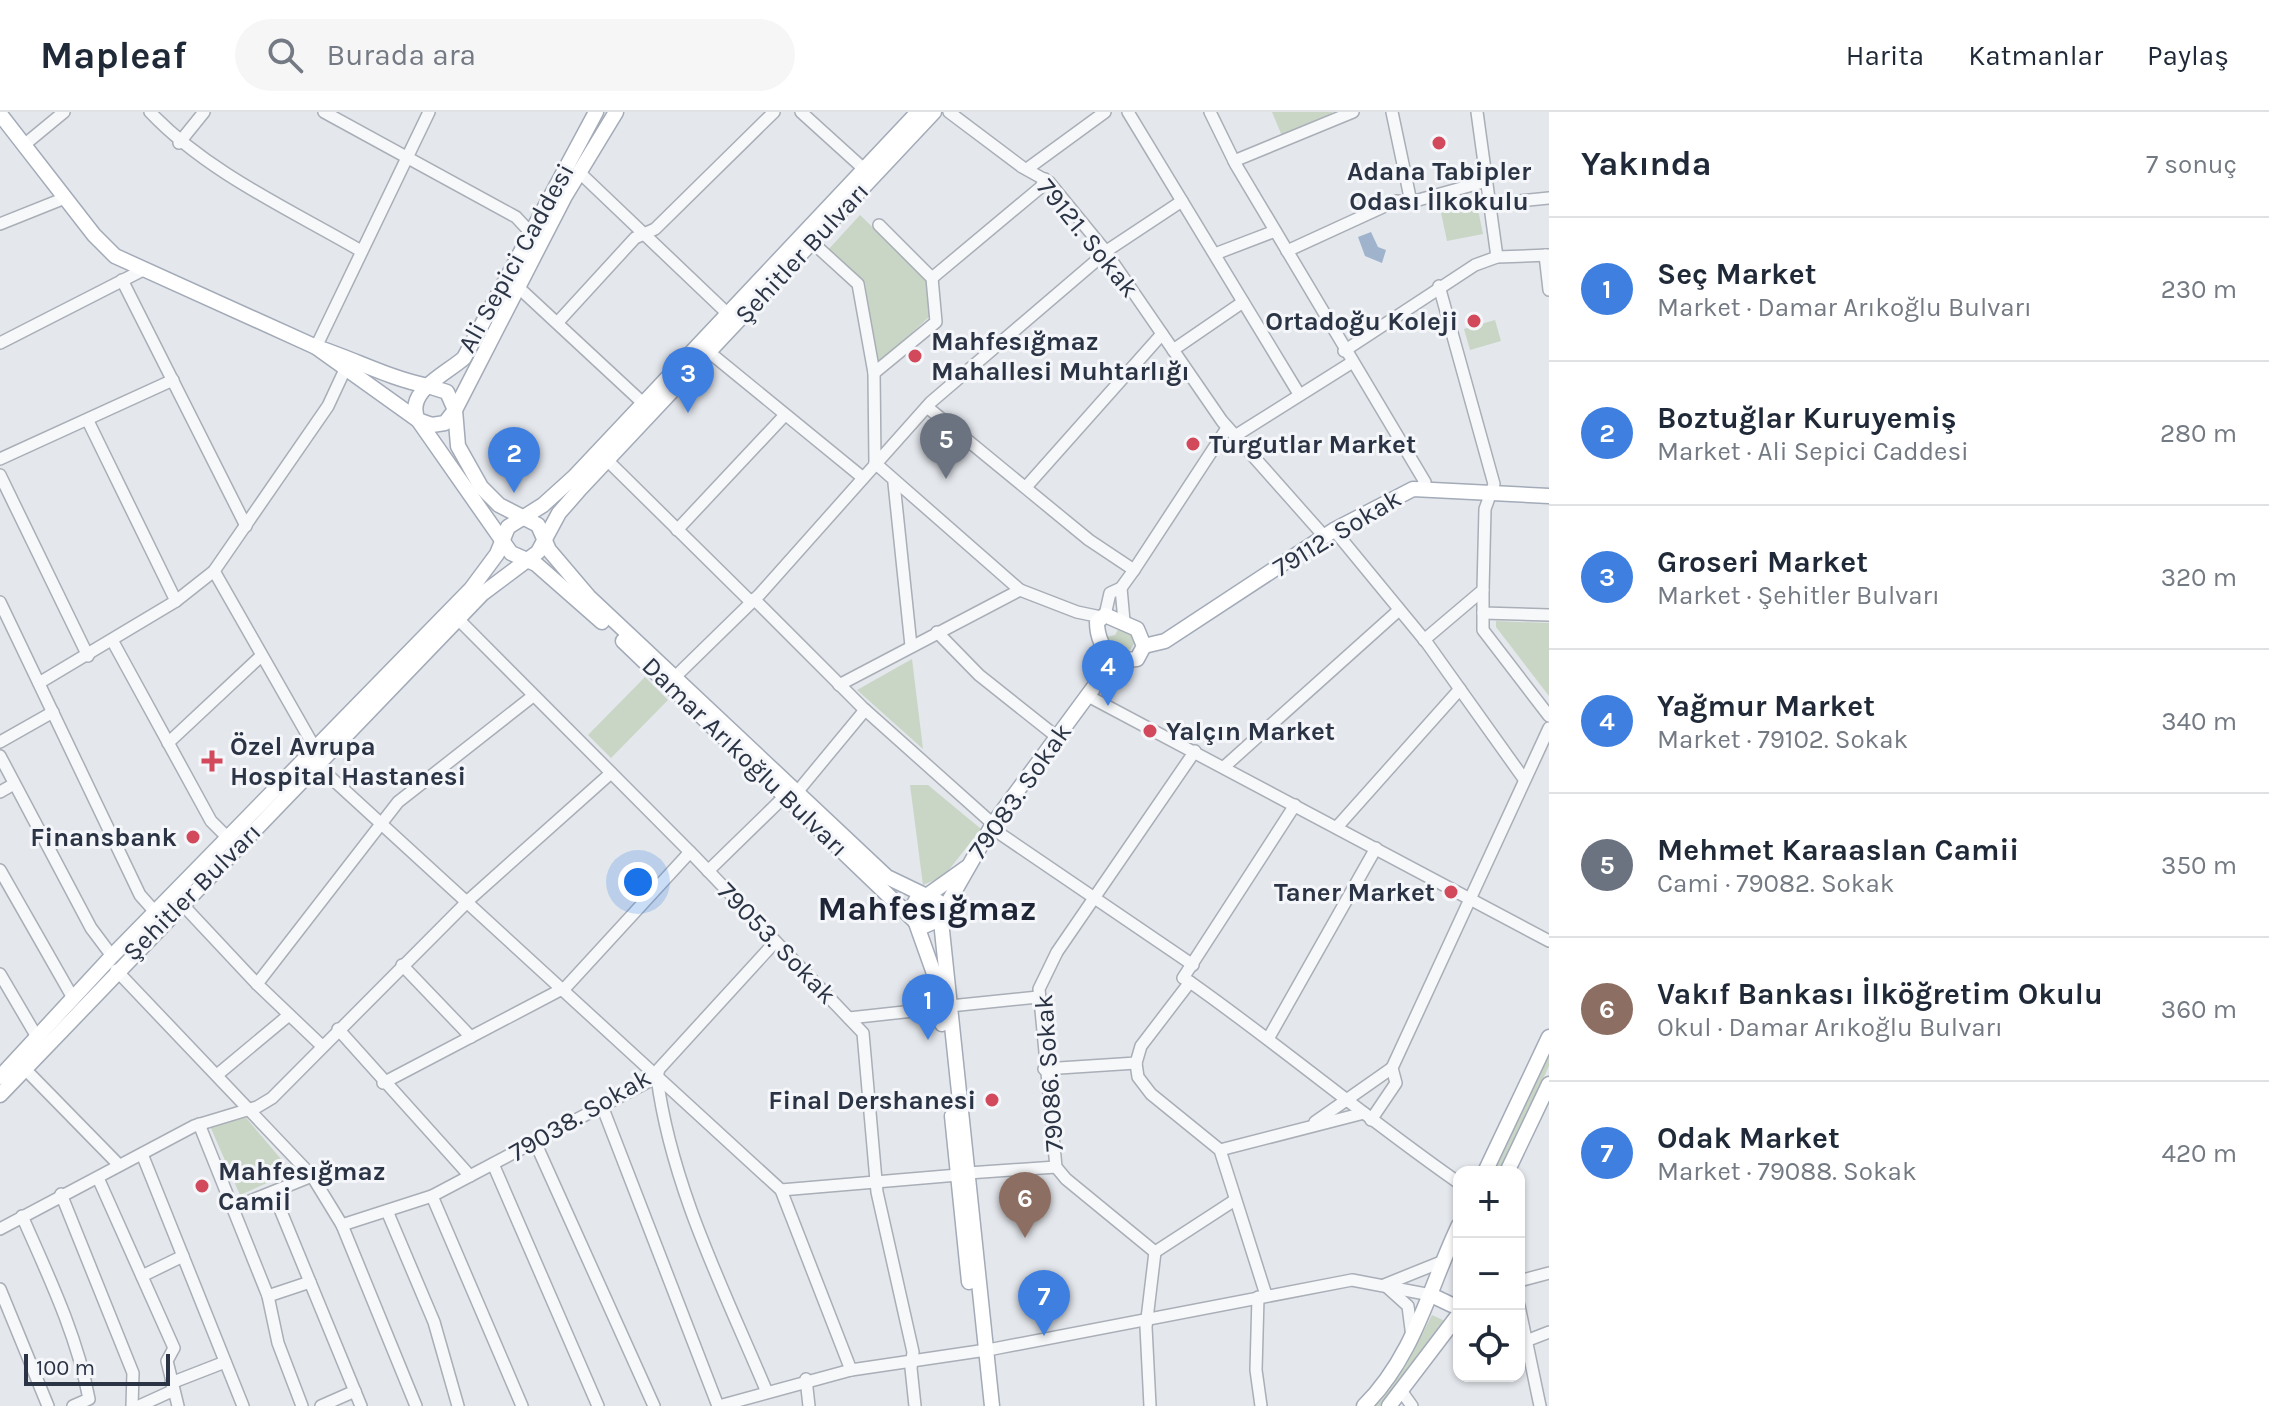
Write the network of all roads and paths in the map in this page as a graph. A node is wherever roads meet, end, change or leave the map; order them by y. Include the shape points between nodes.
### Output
1 (64, 112) edge
2 (150, 112) edge
3 (204, 112) edge
4 (324, 112) edge
5 (429, 112) edge
6 (596, 112) edge
7 (616, 112) edge
8 (774, 112) edge
9 (801, 112) edge
10 (918, 112) edge
11 (934, 112) edge
12 (949, 112) edge
13 (1105, 112) edge
14 (1128, 112) edge
15 (1210, 112) edge
16 (1353, 112) edge
17 (1392, 112) edge
18 (1477, 112) edge
19 (0, 114) edge
20 (179, 143) junction
21 (24, 145) junction
22 (407, 159) junction
23 (1234, 161) junction
24 (1027, 169) junction
25 (865, 170) junction
26 (579, 172) junction
27 (1045, 179) junction
28 (1487, 181) junction
29 (65, 198) junction
30 (1549, 198) edge
31 (1182, 201) junction
32 (1411, 202) junction
33 (1491, 204) junction
34 (0, 224) edge
35 (879, 225) dead end
36 (1275, 231) junction
37 (530, 232) junction
38 (645, 234) junction
39 (813, 243) junction
40 (361, 251) junction
41 (1287, 251) junction
42 (1106, 253) junction
43 (1215, 254) junction
44 (1547, 255) edge
45 (1497, 257) junction
46 (143, 270) junction
47 (932, 278) junction
48 (122, 280) junction
49 (1439, 286) junction
50 (518, 287) junction
51 (1549, 290) edge
52 (1243, 302) junction
53 (728, 314) junction
54 (558, 322) junction
55 (1162, 334) junction
56 (1, 340) edge
57 (316, 347) junction
58 (1173, 350) junction
59 (1344, 351) junction
60 (709, 352) junction
61 (1351, 363) junction
62 (348, 364) junction
63 (874, 373) junction
64 (173, 380) junction
65 (428, 386) junction
66 (1299, 394) junction
67 (644, 404) junction
68 (927, 407) junction
69 (455, 410) junction
70 (784, 416) junction
71 (418, 420) junction
72 (88, 421) junction
73 (1231, 432) junction
74 (0, 459) edge
75 (607, 460) junction
76 (875, 463) junction
77 (0, 475) edge
78 (862, 477) junction
79 (894, 483) junction
80 (1026, 487) junction
81 (1421, 487) junction
82 (1490, 492) junction
83 (1549, 496) edge
84 (523, 517) junction
85 (246, 526) junction
86 (677, 530) junction
87 (1329, 533) junction
88 (546, 538) junction
89 (501, 542) junction
90 (526, 560) junction
91 (1134, 570) junction
92 (214, 571) junction
93 (1121, 588) junction
94 (1020, 590) junction
95 (1483, 590) junction
96 (752, 600) junction
97 (176, 601) junction
98 (0, 602) edge
99 (1399, 610) junction
100 (1483, 613) junction
101 (1549, 615) edge
102 (458, 619) junction
103 (1101, 621) junction
104 (1124, 621) junction
105 (937, 632) junction
106 (112, 640) junction
107 (1424, 640) junction
108 (911, 646) junction
109 (1144, 646) junction
110 (1106, 653) junction
111 (88, 656) junction
112 (261, 656) junction
113 (1125, 663) junction
114 (676, 676) junction
115 (1102, 676) junction
116 (39, 683) junction
117 (839, 685) junction
118 (1460, 689) junction
119 (533, 696) junction
120 (1088, 696) junction
121 (865, 710) junction
122 (53, 712) junction
123 (1549, 716) edge
124 (1549, 728) edge
125 (1057, 737) junction
126 (0, 742) edge
127 (168, 743) junction
128 (316, 750) junction
129 (1195, 751) junction
130 (0, 756) edge
131 (317, 765) junction
132 (1224, 767) junction
133 (611, 773) junction
134 (1524, 779) junction
135 (14, 784) junction
136 (0, 792) edge
137 (792, 793) junction
138 (1295, 805) junction
139 (380, 824) junction
140 (993, 824) junction
141 (1337, 827) junction
142 (229, 839) junction
143 (1376, 848) junction
144 (690, 852) junction
145 (967, 867) junction
146 (0, 870) edge
147 (708, 871) junction
148 (928, 895) junction
149 (1094, 897) junction
150 (1469, 897) junction
151 (181, 903) junction
152 (465, 904) junction
153 (941, 911) junction
154 (156, 913) junction
155 (916, 922) junction
156 (1549, 941) edge
157 (775, 942) junction
158 (114, 963) junction
159 (402, 965) junction
160 (1193, 965) junction
161 (0, 974) edge
162 (1190, 982) junction
163 (257, 984) junction
164 (562, 990) junction
165 (1038, 997) junction
166 (73, 998) junction
167 (946, 1007) junction
168 (289, 1015) junction
169 (849, 1018) junction
170 (338, 1029) junction
171 (37, 1037) junction
172 (471, 1037) junction
173 (1549, 1037) edge
174 (1268, 1039) junction
175 (322, 1046) junction
176 (1136, 1063) junction
177 (24, 1068) junction
178 (1392, 1068) junction
179 (1044, 1069) junction
180 (217, 1075) junction
181 (0, 1077) edge
182 (657, 1077) junction
183 (383, 1083) junction
184 (1549, 1084) edge
185 (0, 1095) edge
186 (1348, 1099) junction
187 (602, 1106) junction
188 (248, 1109) junction
189 (1367, 1117) junction
190 (199, 1124) junction
191 (1301, 1130) junction
192 (535, 1142) junction
193 (1220, 1150) junction
194 (142, 1154) junction
195 (493, 1164) junction
196 (119, 1165) junction
197 (1488, 1166) edge
198 (1510, 1166) edge
199 (1056, 1167) junction
200 (963, 1174) junction
201 (312, 1176) junction
202 (470, 1176) junction
203 (98, 1178) junction
204 (1453, 1179) edge
205 (877, 1184) junction
206 (781, 1190) junction
207 (273, 1192) junction
208 (61, 1194) junction
209 (432, 1196) junction
210 (1235, 1200) junction
211 (235, 1207) junction
212 (387, 1211) junction
213 (22, 1216) junction
214 (342, 1225) junction
215 (0, 1229) edge
216 (1453, 1237) edge
217 (1155, 1252) junction
218 (183, 1256) junction
219 (1453, 1259) edge
220 (1441, 1262) junction
221 (1549, 1273) edge
222 (142, 1276) junction
223 (1525, 1279) edge
224 (310, 1282) junction
225 (1384, 1285) junction
226 (0, 1289) edge
227 (1431, 1295) junction
228 (268, 1296) junction
229 (1262, 1296) junction
230 (1453, 1305) edge
231 (1520, 1310) edge
232 (1148, 1318) junction
233 (1453, 1322) edge
234 (1549, 1332) edge
235 (1412, 1339) junction
236 (1526, 1341) junction
237 (981, 1350) junction
238 (912, 1360) junction
239 (225, 1362) junction
240 (851, 1370) junction
241 (806, 1379) junction
242 (1549, 1382) edge
243 (1536, 1386) junction
244 (172, 1387) junction
245 (766, 1390) junction
246 (355, 1391) junction
247 (1402, 1392) junction
248 (92, 1402) edge
249 (48, 1406) edge
250 (73, 1406) edge
251 (132, 1406) edge
252 (139, 1406) edge
253 (178, 1406) edge
254 (243, 1406) edge
255 (302, 1406) edge
256 (321, 1406) edge
257 (361, 1406) edge
258 (416, 1406) edge
259 (458, 1406) edge
260 (522, 1406) edge
261 (598, 1406) edge
262 (654, 1406) edge
263 (719, 1406) edge
264 (809, 1406) edge
265 (915, 1406) edge
266 (982, 1406) edge
267 (992, 1406) edge
268 (1150, 1406) edge
269 (1261, 1406) edge
270 (1364, 1406) edge
271 (1389, 1406) edge
272 (1412, 1406) edge
273 (1540, 1406) edge

1 - 21 street
2 - 20 street
3 - 20 street
4 - 22 street
5 - 22 street
6 - 37 main road, Ali Sepici Caddesi
7 - 26 main road, Ali Sepici Caddesi
8 - 38 street via 704,184
9 - 25 street
10 - 25 main road, Şehitler Bulvarı
11 - 39 main road, Şehitler Bulvarı
12 - 24 street, 79121. Sokak
13 - 24 street
14 - 31 street
15 - 23 street
16 - 23 street
17 - 32 street
18 - 28 street
19 - 21 main road
20 - 40 street
21 - 29 main road
22 - 37 street via 516,217
22 - 40 street
23 - 36 street
24 - 27 street, 79121. Sokak
25 - 53 main road, Şehitler Bulvarı
26 - 38 street
26 - 50 main road, Ali Sepici Caddesi
27 - 42 street, 79121. Sokak
27 - 47 street
28 - 32 street
28 - 33 street
29 - 34 street
29 - 46 main road via 115,256
30 - 33 street
31 - 42 street
31 - 43 street
32 - 41 street via 1396,201
33 - 45 street
35 - 47 street
36 - 41 street
36 - 43 street
37 - 65 main road, Ali Sepici Caddesi via 464,358
38 - 53 street
38 - 54 street via 635,238
39 - 60 main road, Şehitler Bulvarı
39 - 63 street via 858,284
40 - 57 street
41 - 59 street
42 - 55 street, 79121. Sokak
42 - 68 street
43 - 52 street
44 - 45 street
44 - 51 street
45 - 49 street
46 - 48 street
46 - 57 main road
47 - 63 street via 936,322
48 - 56 street
48 - 64 street
49 - 59 street
49 - 82 street via 1494,484
50 - 54 street
50 - 69 main road, Ali Sepici Caddesi
52 - 58 street
52 - 66 street
53 - 67 main road, Şehitler Bulvarı
54 - 67 street
55 - 58 street, 79121. Sokak
55 - 80 street
57 - 62 main road
58 - 73 street, 79121. Sokak
59 - 61 street
60 - 70 street
60 - 75 main road, Şehitler Bulvarı
61 - 66 street
61 - 81 street via 1425,482
62 - 65 main road
62 - 71 main road
62 - 85 street via 328,406
63 - 76 street
64 - 72 street
64 - 85 street
65 - 69 main road via 447,392
65 - 71 main road via 413,406
66 - 73 street
67 - 84 main road, Şehitler Bulvarı via 561,489
68 - 76 street
68 - 80 street
69 - 71 main road via 439,425
69 - 84 main road via 458,446 481,487 499,505
70 - 78 street
70 - 86 street
71 - 89 main road
72 - 74 street
72 - 97 street
73 - 87 street, 79121. Sokak
73 - 91 street
75 - 86 street
75 - 88 main road, Şehitler Bulvarı via 559,513
76 - 78 street
76 - 79 street
77 - 111 street
78 - 96 street
79 - 94 street
79 - 108 street
80 - 91 street
81 - 82 main road, 79112. Sokak
81 - 87 main road, 79112. Sokak
82 - 83 main road, 79112. Sokak
82 - 95 street
84 - 88 main road via 538,525
84 - 89 main road via 508,527
85 - 92 street
86 - 96 street
87 - 99 street, 79121. Sokak
87 - 109 main road, 79112. Sokak via 1177,634
88 - 90 main road
88 - 114 main road, Damar Arıkoğlu Bulvarı via 559,563 589,597
89 - 90 main road
89 - 128 main road, Şehitler Bulvarı via 471,589
90 - 102 main road, Şehitler Bulvarı
90 - 137 main road, Damar Arıkoğlu Bulvarı
91 - 93 street
92 - 97 street
92 - 112 street
93 - 103 street via 1110,593
93 - 104 street
94 - 103 street
94 - 105 street
95 - 100 street
95 - 107 street
96 - 114 street
96 - 117 street
97 - 106 street
98 - 116 street
99 - 107 street, 79121. Sokak
99 - 132 street
100 - 101 street
100 - 123 street via 1483,630
102 - 119 street, 79053. Sokak
102 - 131 main road, Şehitler Bulvarı
103 - 104 main road
103 - 110 main road
104 - 109 main road via 1137,629
105 - 108 street
105 - 125 street via 979,675
106 - 111 street
106 - 127 street
107 - 118 street, 79121. Sokak
108 - 117 street
109 - 113 main road via 1137,659
110 - 113 main road
110 - 115 main road
111 - 116 street
112 - 127 street
112 - 128 street
113 - 115 main road
114 - 137 main road, Damar Arıkoğlu Bulvarı
115 - 120 main road, 79083. Sokak
116 - 122 street
117 - 121 street
118 - 134 street, 79121. Sokak
118 - 141 street
119 - 133 street, 79053. Sokak
119 - 139 street via 398,802
120 - 125 main road, 79083. Sokak
120 - 129 street
121 - 137 street
121 - 140 street
122 - 126 street
122 - 154 street via 140,895
124 - 134 street
125 - 140 main road, 79083. Sokak
127 - 142 street via 211,821
128 - 142 main road, Şehitler Bulvarı
129 - 132 street
129 - 149 street, 79086. Sokak
130 - 135 street
131 - 139 street
131 - 151 main road, Şehitler Bulvarı
132 - 138 street
133 - 144 street, 79053. Sokak
133 - 152 street
134 - 150 street
135 - 136 street
135 - 158 street
137 - 147 street
137 - 148 main road, Damar Arıkoğlu Bulvarı via 887,877
137 - 155 main road, Damar Arıkoğlu Bulvarı
138 - 141 street
138 - 160 street
139 - 152 street
139 - 163 street
140 - 145 main road, 79083. Sokak
140 - 149 street
141 - 143 street
142 - 154 main road, Şehitler Bulvarı
143 - 150 street
143 - 174 street
144 - 147 street, 79053. Sokak
144 - 164 street
145 - 148 main road
145 - 153 main road, 79083. Sokak
146 - 166 street
147 - 157 street, 79053. Sokak
148 - 153 main road via 939,902
148 - 155 main road via 912,904
149 - 160 street
149 - 165 street, 79086. Sokak via 1057,952
150 - 156 street
150 - 178 street
151 - 158 main road, Şehitler Bulvarı
151 - 163 street
152 - 159 street
152 - 164 street
153 - 155 main road via 929,925
153 - 167 main road, Damar Arıkoğlu Bulvarı
154 - 158 main road, Şehitler Bulvarı
155 - 167 main road, Damar Arıkoğlu Bulvarı
157 - 169 street, 79053. Sokak
157 - 182 street, 79038. Sokak
158 - 166 main road, Şehitler Bulvarı
158 - 177 main road, Şehitler Bulvarı
158 - 180 street
159 - 170 street
159 - 172 street
160 - 162 street via 1183,978
161 - 171 street
162 - 174 street
162 - 176 street via 1141,1046
163 - 168 street
164 - 172 street
164 - 182 street
165 - 167 street
165 - 179 street, 79086. Sokak
166 - 171 main road, Şehitler Bulvarı
167 - 169 street
167 - 200 main road, Damar Arıkoğlu Bulvarı
168 - 175 street
168 - 180 street
169 - 205 street, 79053. Sokak via 863,1033
170 - 175 street
170 - 183 street
171 - 181 main road, Şehitler Bulvarı
172 - 183 street
173 - 197 main road
174 - 186 street
175 - 188 street via 272,1098
176 - 179 street
176 - 193 street via 1138,1077 1151,1094
177 - 185 main road, Şehitler Bulvarı
177 - 196 street
178 - 186 street
178 - 189 street via 1396,1083
179 - 199 street, 79086. Sokak
180 - 188 street
182 - 187 street, 79038. Sokak
182 - 206 street
182 - 245 street via 664,1126 708,1252
183 - 202 street
184 - 198 main road
186 - 189 street
186 - 191 street
187 - 192 street, 79038. Sokak
187 - 263 street
188 - 190 street
188 - 201 street
189 - 191 street
189 - 204 street
190 - 194 street
190 - 211 street
191 - 193 street
192 - 195 street, 79038. Sokak
192 - 262 street
193 - 210 street
194 - 196 street
194 - 218 street
195 - 202 street, 79038. Sokak
195 - 261 street
196 - 203 street
199 - 200 street
199 - 217 street, 79086. Sokak
200 - 205 street
200 - 237 main road, Damar Arıkoğlu Bulvarı
201 - 207 street
201 - 214 street
202 - 209 street, 79038. Sokak
203 - 208 street
203 - 222 street
205 - 206 street
205 - 238 street, 79053. Sokak
206 - 240 street
207 - 211 street
207 - 224 street
208 - 213 street
208 - 251 street via 133,1373
209 - 212 street, 79038. Sokak
209 - 260 street
210 - 217 street
210 - 229 street
211 - 228 street
212 - 214 street, 79038. Sokak
212 - 259 street via 434,1322
213 - 215 street
213 - 248 street via 57,1297
214 - 258 street
216 - 220 main road
217 - 232 street
218 - 222 street
218 - 239 street
219 - 220 main road
220 - 225 street
220 - 227 main road
221 - 223 street
222 - 244 street via 174,1348 167,1361
224 - 228 street
224 - 246 street
225 - 227 street
225 - 229 street via 1352,1280
225 - 235 street via 1408,1306
226 - 249 street
227 - 230 main road
227 - 235 main road
228 - 255 street via 278,1343
229 - 232 street
229 - 269 street via 1256,1370
231 - 236 street
232 - 237 street
232 - 268 street
233 - 247 main road
234 - 236 street
235 - 270 main road
236 - 243 street
237 - 238 street
237 - 266 main road, Damar Arıkoğlu Bulvarı
237 - 267 main road, Damar Arıkoğlu Bulvarı
238 - 240 street
238 - 265 street, 79053. Sokak
239 - 244 street
239 - 254 street
240 - 241 street
241 - 245 street
241 - 264 street
242 - 243 street
243 - 273 street
244 - 252 street
244 - 253 street
245 - 263 street
246 - 256 street
246 - 257 street
247 - 271 main road
247 - 272 street
248 - 250 street

